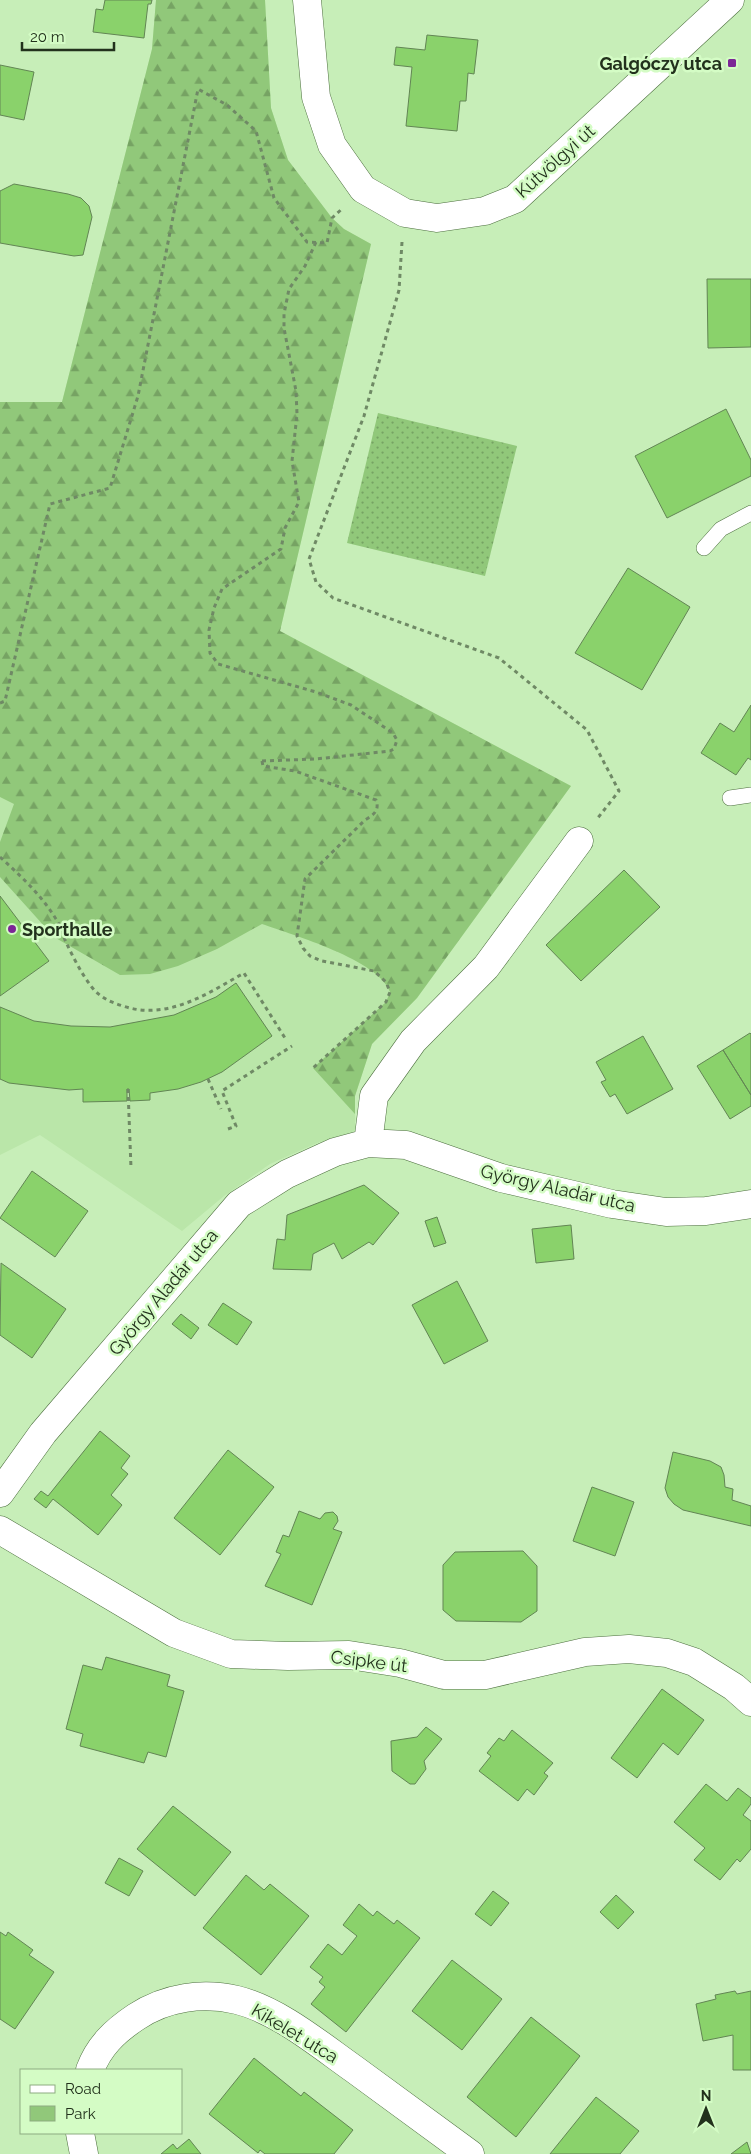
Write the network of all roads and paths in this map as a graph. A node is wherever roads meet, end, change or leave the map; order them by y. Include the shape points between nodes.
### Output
1 (307, 0) edge
2 (730, 0) edge
3 (405, 213) junction
4 (330, 228) dead end
5 (316, 242) junction
6 (751, 513) edge
7 (704, 548) dead end
8 (0, 703) edge
9 (751, 795) edge
10 (730, 798) dead end
11 (579, 841) joint
12 (0, 857) edge
13 (285, 1038) dead end
14 (292, 1046) dead end
15 (313, 1068) dead end
16 (208, 1079) dead end
17 (128, 1088) dead end
18 (221, 1109) dead end
19 (228, 1129) dead end
20 (368, 1143) junction
21 (132, 1168) dead end
22 (751, 1204) edge
23 (0, 1493) edge
24 (0, 1530) edge
25 (751, 1702) edge
26 (90, 2069) edge
27 (80, 2134) edge
28 (84, 2154) edge
29 (470, 2154) edge

1 - 3 street, Kútvölgyi út via 316,97 332,145 363,189
2 - 3 street, Kútvölgyi út via 515,199 471,214 437,218
3 - 11 path via 399,290 364,416 309,559 316,582 333,598 499,658 587,730 619,791
4 - 5 path via 327,243
5 - 8 path via 307,242 274,198 256,132 226,105 198,88 138,396 110,488 50,504 4,701
5 - 15 path via 289,289 284,314 296,391 292,461 299,502 285,528 281,549 222,588 209,630 210,653 218,664 351,705 397,740 394,749 390,750 316,759 262,761 263,766 295,771 376,800 377,804 374,814 305,879 297,936 303,948 316,958 374,970 386,982 390,992 386,1002
6 - 7 lane via 721,529
9 - 10 lane
11 - 20 street via 486,967 413,1041 374,1096
12 - 13 path via 44,900 58,921 86,979 106,1000 136,1009 174,1008 244,973
14 - 19 path via 222,1091 236,1126
16 - 18 path
17 - 21 path
20 - 22 street, György Aladár utca via 406,1146 501,1178 612,1204 666,1212 706,1211
20 - 23 street, György Aladár utca via 334,1152 287,1174 239,1204 43,1433
24 - 25 street, Csipke út via 174,1632 231,1654 349,1655 400,1663 444,1675 485,1675 585,1652 629,1649 667,1653 694,1662 734,1687
26 - 29 street, Kikelet utca via 96,2055 117,2030 144,2011 172,2000 211,1996 238,2000 269,2013 318,2044
27 - 28 street

